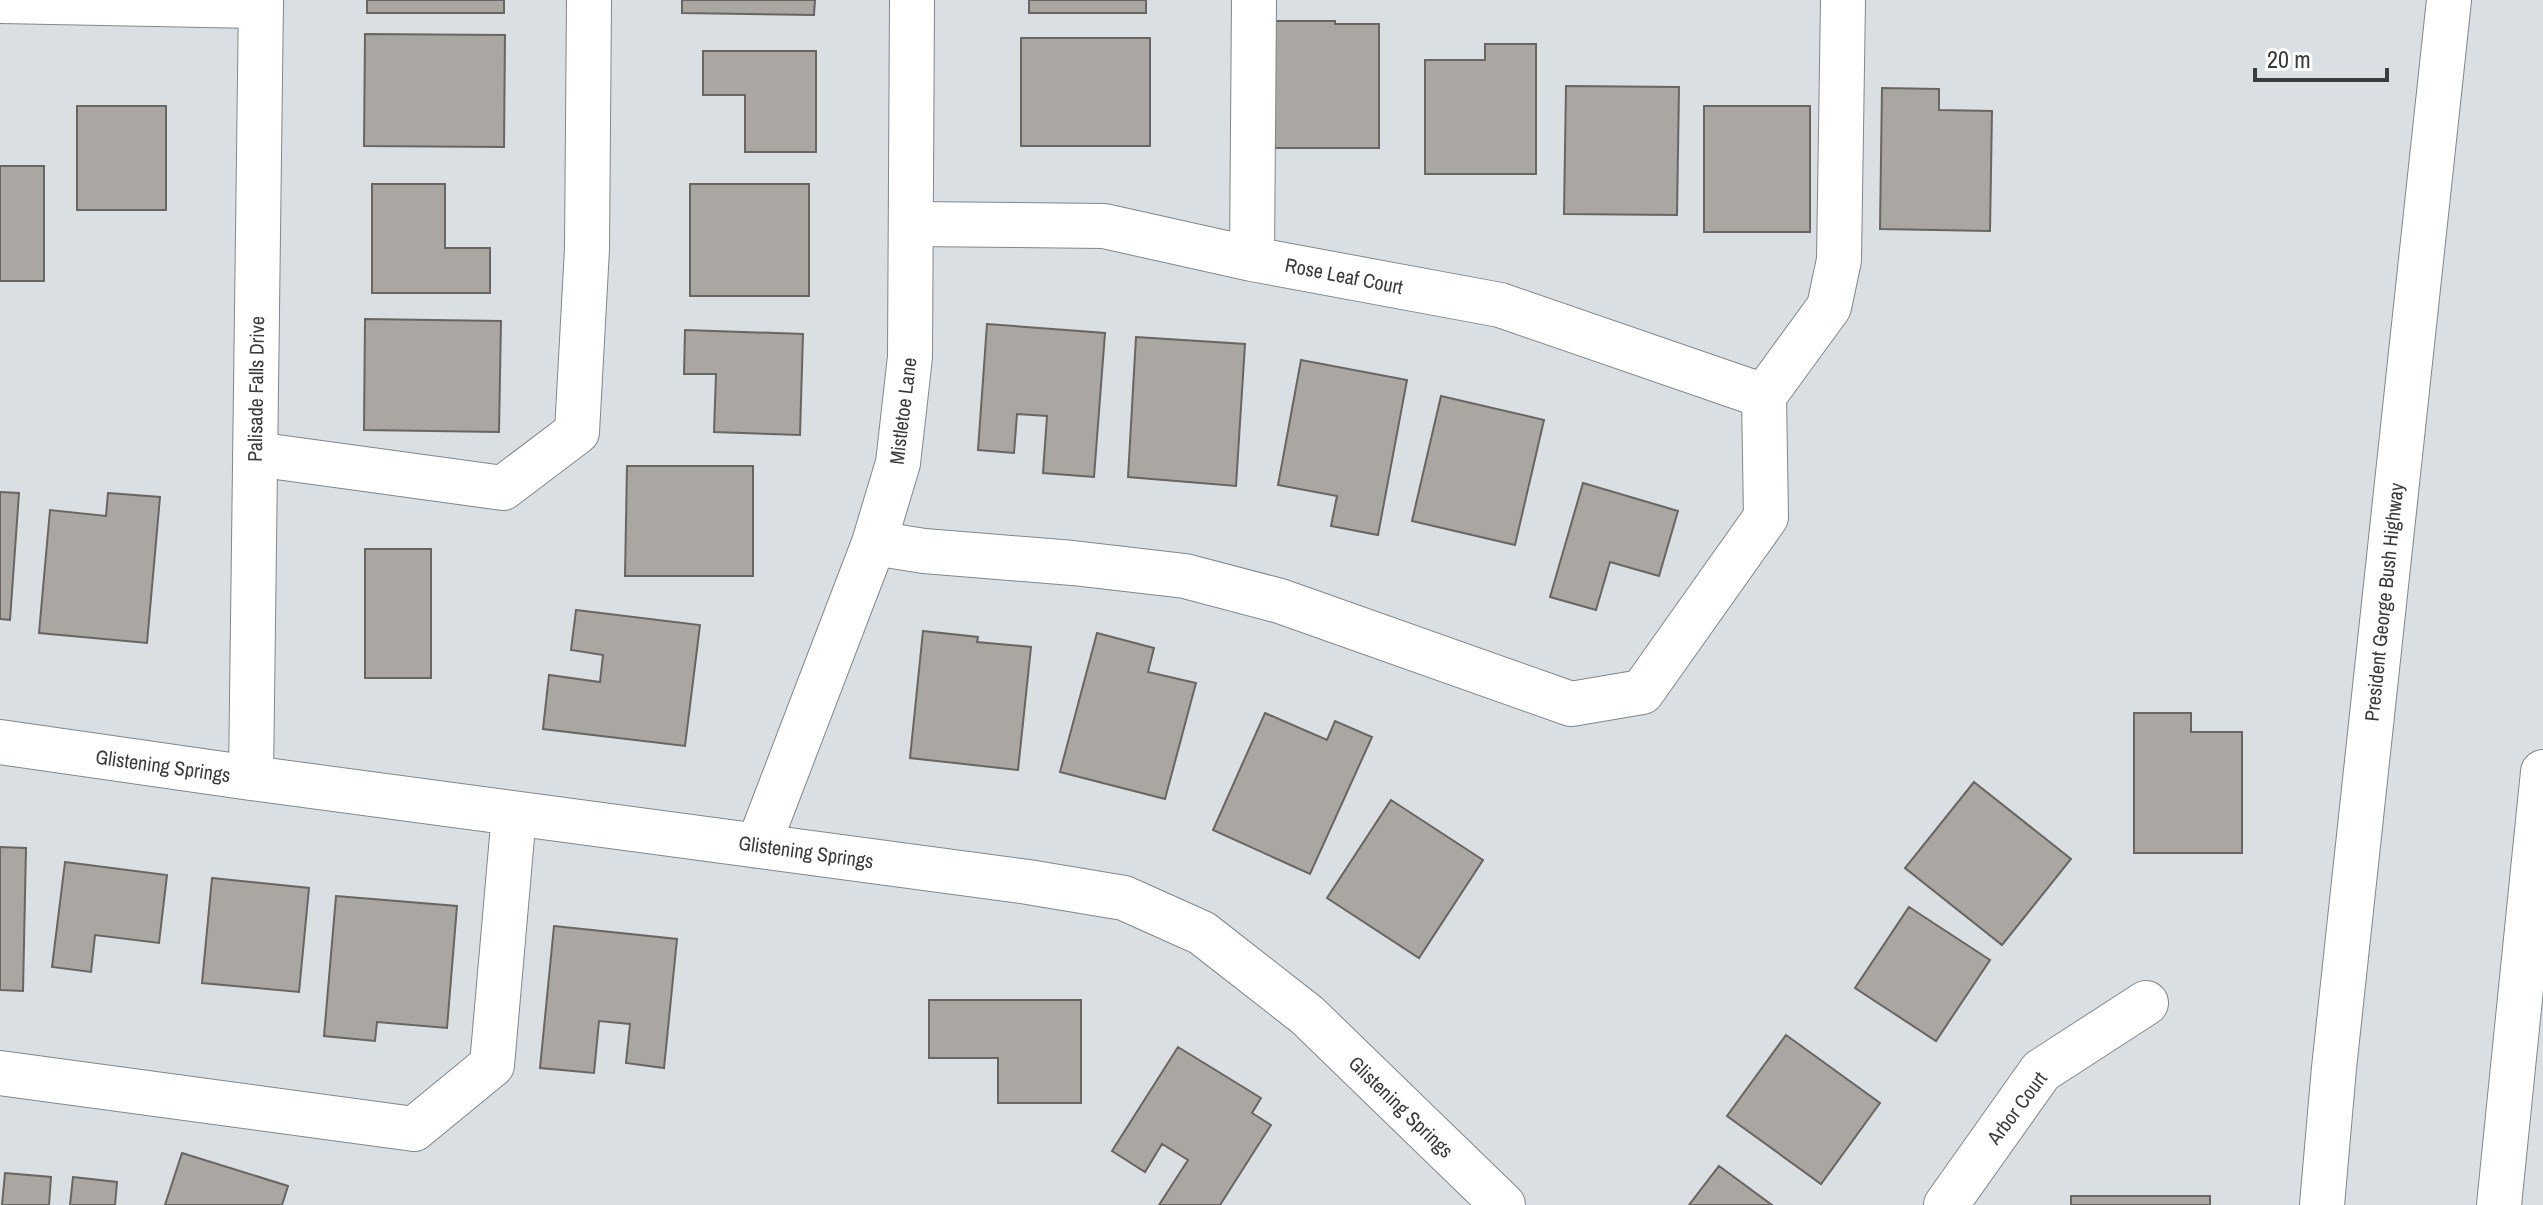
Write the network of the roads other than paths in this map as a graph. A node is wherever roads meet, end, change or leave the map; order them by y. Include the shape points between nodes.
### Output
1 (589, 0) edge
2 (912, 0) edge
3 (1254, 0) edge
4 (1843, 0) edge
5 (2449, 0) edge
6 (0, 1) edge
7 (261, 3) edge
8 (911, 224) junction
9 (1252, 259) junction
10 (1764, 396) junction
11 (255, 454) junction
12 (874, 543) junction
13 (0, 742) edge
14 (2543, 772) edge
15 (251, 778) junction
16 (514, 814) junction
17 (758, 846) junction
18 (2146, 1003) dead end
19 (0, 1073) edge
20 (1503, 1205) edge
21 (1946, 1205) edge
22 (2322, 1205) edge
23 (2499, 1205) edge

1 - 11 main road via 587,249 577,432 503,488
2 - 8 main road, Mistletoe Lane
3 - 9 main road
4 - 10 main road via 1839,260 1829,307
5 - 22 main road, President George Bush Highway
6 - 7 main road
7 - 11 main road, Palisade Falls Drive
8 - 9 main road, Rose Leaf Court via 1104,226
8 - 12 main road, Mistletoe Lane via 910,357 900,448
9 - 10 main road, Rose Leaf Court via 1500,305
10 - 12 main road via 1766,517 1642,692 1614,697 1571,704 1410,644 1185,576
11 - 15 main road, Palisade Falls Drive
12 - 17 main road, Mistletoe Lane
13 - 15 main road, Glistening Springs
14 - 23 main road
15 - 16 main road, Glistening Springs
16 - 17 main road, Glistening Springs
16 - 19 main road via 492,1065 414,1129
17 - 20 main road, Glistening Springs via 1124,898 1202,933 1307,1015
18 - 21 main road, Arbor Court via 2041,1071

